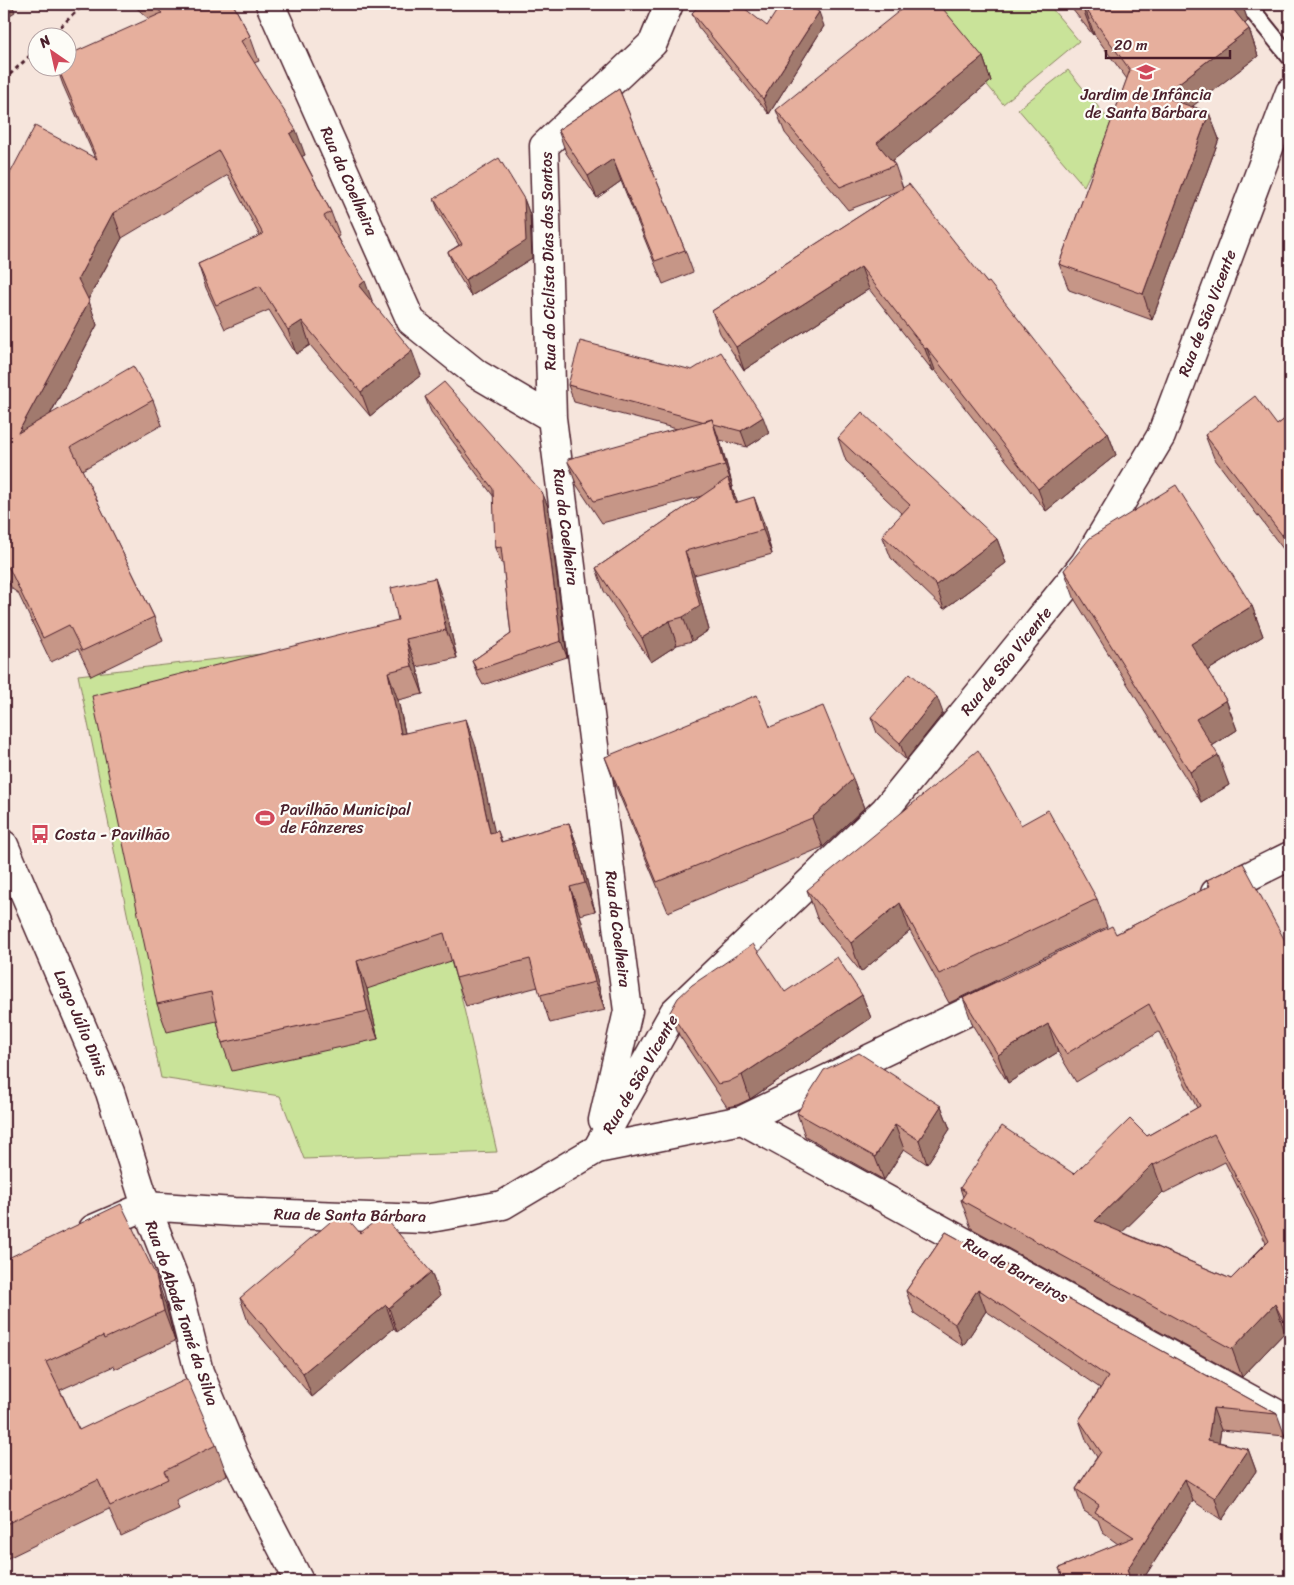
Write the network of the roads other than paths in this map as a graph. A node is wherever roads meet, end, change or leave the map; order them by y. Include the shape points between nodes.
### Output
1 (270, 4) edge
2 (669, 4) edge
3 (1247, 4) edge
4 (1290, 57) edge
5 (1290, 92) edge
6 (552, 418) junction
7 (4, 845) edge
8 (1290, 856) edge
9 (1191, 904) edge
10 (1021, 986) edge
11 (742, 1120) junction
12 (597, 1149) junction
13 (146, 1206) junction
14 (75, 1236) edge
15 (1290, 1421) edge
16 (299, 1581) edge

1 - 6 street, Rua da Coelheira via 411,321 477,374
2 - 6 street, Rua do Ciclista Dias dos Santos via 653,43 544,146
3 - 4 lane
5 - 12 street, Rua de São Vicente via 1161,436 1085,563 885,810 674,1012
6 - 12 street, Rua da Coelheira via 628,1011
7 - 13 street, Largo Júlio Dinis via 110,1092
8 - 9 street
10 - 11 street, Rua de Santa Bárbara
11 - 12 street, Rua de Santa Bárbara
11 - 15 street, Rua de Barreiros
12 - 13 street, Rua de Santa Bárbara via 503,1205 425,1219
13 - 14 street, Rua de Santa Bárbara
13 - 16 street, Rua do Abade Tomé da Silva via 178,1288 199,1372 235,1457

